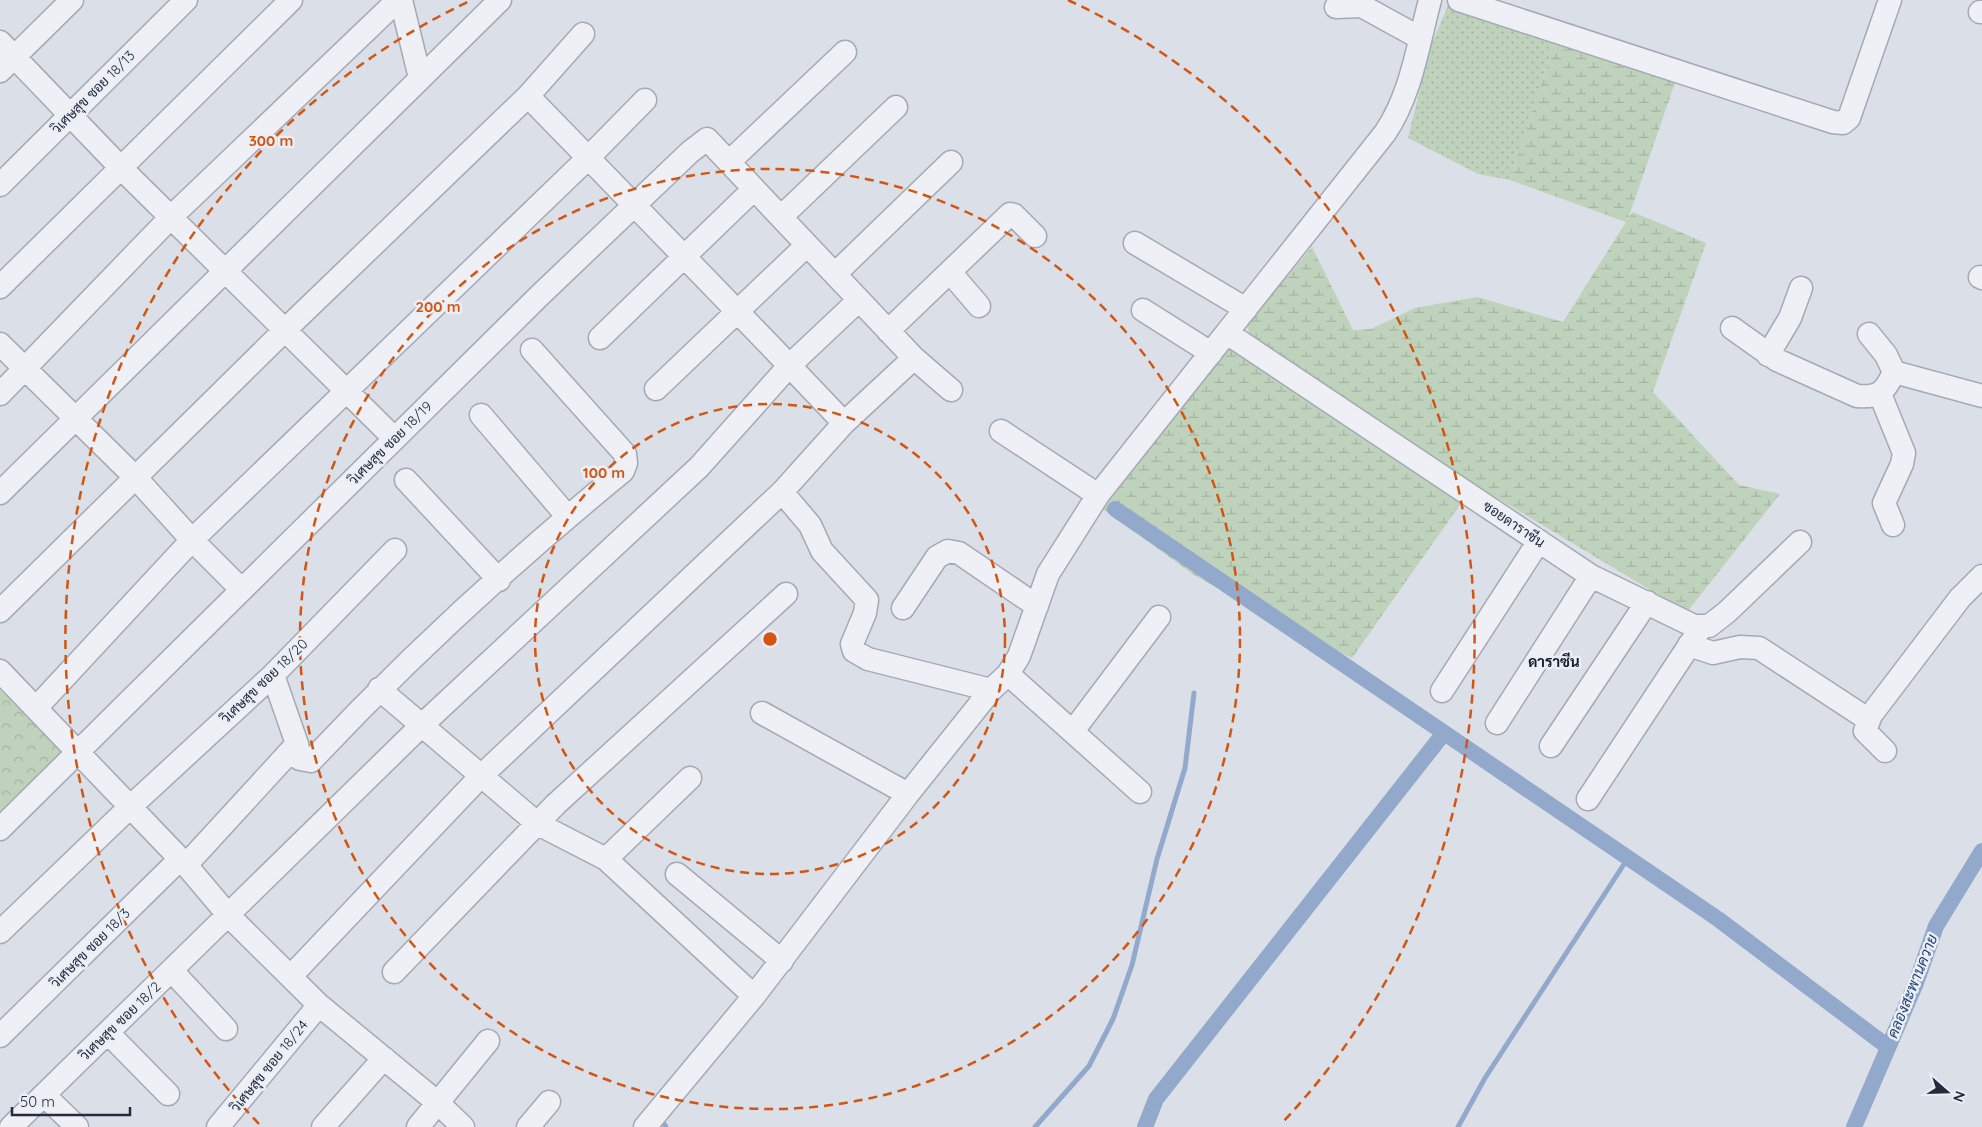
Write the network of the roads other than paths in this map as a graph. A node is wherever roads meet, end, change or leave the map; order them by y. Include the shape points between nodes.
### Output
1 (72, 0) edge
2 (186, 0) edge
3 (291, 0) edge
4 (399, 0) edge
5 (500, 0) edge
6 (1430, 0) edge
7 (1459, 0) edge
8 (1890, 0) edge
9 (1336, 7) dead end
10 (583, 34) dead end
11 (1420, 38) junction
12 (845, 52) dead end
13 (5, 57) edge
14 (420, 78) junction
15 (528, 96) junction
16 (645, 100) dead end
17 (896, 107) dead end
18 (72, 114) junction
19 (588, 158) junction
20 (730, 161) junction
21 (951, 162) dead end
22 (121, 168) junction
23 (0, 185) edge
24 (754, 189) junction
25 (633, 206) junction
26 (172, 216) junction
27 (781, 217) junction
28 (1035, 236) dead end
29 (1135, 243) dead end
30 (806, 246) junction
31 (686, 256) junction
32 (225, 269) junction
33 (950, 272) junction
34 (835, 274) junction
35 (0, 287) edge
36 (1801, 288) dead end
37 (859, 300) junction
38 (979, 306) dead end
39 (1246, 309) junction
40 (1143, 310) dead end
41 (738, 311) junction
42 (1732, 328) dead end
43 (286, 329) junction
44 (888, 331) junction
45 (1226, 333) junction
46 (1869, 334) dead end
47 (600, 338) dead end
48 (0, 344) edge
49 (532, 350) dead end
50 (1211, 353) junction
51 (1768, 355) junction
52 (914, 358) junction
53 (790, 365) junction
54 (26, 370) junction
55 (1894, 372) junction
56 (347, 389) junction
57 (656, 389) dead end
58 (950, 390) dead end
59 (0, 394) edge
60 (1880, 394) junction
61 (1982, 396) edge
62 (481, 415) dead end
63 (75, 418) junction
64 (844, 423) junction
65 (1001, 431) dead end
66 (394, 438) junction
67 (135, 477) junction
68 (406, 480) dead end
69 (782, 492) junction
70 (0, 494) edge
71 (1098, 495) junction
72 (567, 516) junction
73 (1893, 525) dead end
74 (192, 540) junction
75 (1539, 540) junction
76 (1800, 542) dead end
77 (395, 550) dead end
78 (1591, 576) junction
79 (1982, 576) edge
80 (499, 580) junction
81 (241, 589) junction
82 (786, 594) dead end
83 (1647, 602) junction
84 (1037, 606) junction
85 (903, 608) dead end
86 (0, 611) edge
87 (1159, 617) dead end
88 (1702, 626) junction
89 (1689, 645) junction
90 (0, 671) edge
91 (1008, 674) junction
92 (273, 675) junction
93 (379, 689) junction
94 (991, 690) junction
95 (1442, 691) dead end
96 (36, 708) junction
97 (762, 713) dead end
98 (1869, 720) junction
99 (1497, 723) dead end
100 (422, 725) junction
101 (1072, 731) junction
102 (297, 744) junction
103 (1551, 746) dead end
104 (1885, 751) dead end
105 (78, 753) junction
106 (480, 777) junction
107 (690, 778) dead end
108 (1140, 792) dead end
109 (908, 794) junction
110 (1588, 799) dead end
111 (130, 807) junction
112 (538, 824) junction
113 (0, 829) edge
114 (606, 859) junction
115 (183, 862) junction
116 (676, 874) dead end
117 (229, 916) junction
118 (0, 932) edge
119 (782, 961) junction
120 (172, 971) junction
121 (394, 972) dead end
122 (291, 976) junction
123 (754, 996) junction
124 (319, 1004) junction
125 (226, 1029) dead end
126 (108, 1033) junction
127 (0, 1036) edge
128 (488, 1041) dead end
129 (384, 1058) junction
130 (168, 1094) dead end
131 (44, 1095) junction
132 (549, 1102) dead end
133 (438, 1103) junction
134 (11, 1127) edge
135 (77, 1127) edge
136 (218, 1127) edge
137 (323, 1127) edge
138 (418, 1127) edge
139 (463, 1127) edge
140 (528, 1127) edge
141 (645, 1127) edge

1 - 13 street
2 - 18 street, วิเศษสุข ซอย 18/13
3 - 22 street
4 - 14 street
4 - 26 street
5 - 14 street
6 - 11 street
7 - 8 street via 1843,123 1849,118
9 - 11 street via 1362,6
10 - 15 street
11 - 39 street via 1397,115
12 - 20 street
13 - 18 street
14 - 32 street
15 - 19 street
15 - 43 street
16 - 19 street
17 - 27 street
18 - 22 street
18 - 23 street, วิเศษสุข ซอย 18/13
19 - 25 street
19 - 56 street
20 - 24 street
20 - 25 street, วิเศษสุข ซอย 18/19 via 707,139
21 - 34 street
22 - 26 street
22 - 35 street
24 - 27 street
24 - 31 street
25 - 31 street
25 - 66 street, วิเศษสุข ซอย 18/19
26 - 32 street
26 - 54 street
27 - 30 street
28 - 33 street via 1010,214
29 - 39 street
30 - 34 street
30 - 41 street
31 - 41 street
31 - 47 street
32 - 43 street
32 - 63 street
33 - 38 street
33 - 44 street
34 - 37 street
36 - 51 street via 1786,325
37 - 44 street
37 - 53 street, วิเศษสุข ซอย 18/2
39 - 45 street
40 - 50 street
41 - 53 street
41 - 57 street
42 - 51 street
43 - 56 street
43 - 67 street
44 - 52 street
45 - 50 street
45 - 75 street, ซอยดาราซีน
46 - 55 street via 1886,355
48 - 54 street
49 - 72 street via 625,454 623,471
50 - 71 street
51 - 60 street via 1857,396
52 - 58 street
52 - 64 street
53 - 64 street
53 - 100 street, วิเศษสุข ซอย 18/2 via 699,467
54 - 59 street
54 - 63 street
55 - 60 street
55 - 61 street
56 - 66 street
56 - 74 street
60 - 73 street via 1904,453 1884,503
62 - 72 street
63 - 67 street
63 - 70 street
64 - 69 street
65 - 71 street
66 - 81 street, วิเศษสุข ซอย 18/19
67 - 74 street
67 - 86 street
68 - 80 street
69 - 94 street via 810,525 822,551 867,600 865,614 852,644 854,652 868,659
69 - 106 street
71 - 84 street via 1048,574
72 - 80 street
74 - 81 street
74 - 96 street
75 - 78 street, ซอยดาราซีน
75 - 95 street
76 - 88 street via 1727,612 1709,626
77 - 92 street, วิเศษสุข ซอย 18/20
78 - 83 street, ซอยดาราซีน
78 - 99 street
79 - 98 street via 1960,598
80 - 93 street
81 - 105 street, วิเศษสุข ซอย 18/19
82 - 112 street
83 - 88 street, ซอยดาราซีน via 1694,626
83 - 103 street
84 - 85 street via 958,553 948,551 937,557
84 - 91 street via 1019,656
87 - 101 street
88 - 89 street
89 - 98 street via 1713,653 1740,647 1759,648
89 - 110 street
90 - 96 street
91 - 94 street
91 - 101 street
92 - 102 street
92 - 111 street, วิเศษสุข ซอย 18/20
93 - 100 street
93 - 102 street via 311,761 300,758
94 - 109 street
96 - 105 street
97 - 109 street
98 - 104 street via 1865,731
100 - 106 street
100 - 117 street, วิเศษสุข ซอย 18/2
101 - 108 street
102 - 115 street, วิเศษสุข ซอย 18/3
105 - 111 street
105 - 113 street, วิเศษสุข ซอย 18/19
106 - 112 street
106 - 122 street
107 - 114 street
109 - 119 street
111 - 115 street
111 - 118 street, วิเศษสุข ซอย 18/20
112 - 114 street
112 - 121 street
114 - 123 street
115 - 117 street
115 - 127 street, วิเศษสุข ซอย 18/3
116 - 119 street
117 - 120 street, วิเศษสุข ซอย 18/2
117 - 122 street
119 - 123 street
120 - 125 street
120 - 126 street, วิเศษสุข ซอย 18/2
122 - 124 street
123 - 141 street
124 - 129 street
124 - 136 street, วิเศษสุข ซอย 18/24
126 - 130 street
126 - 131 street, วิเศษสุข ซอย 18/2
128 - 133 street
129 - 133 street
129 - 137 street
131 - 134 street, วิเศษสุข ซอย 18/2
131 - 135 street
132 - 140 street
133 - 138 street
133 - 139 street

